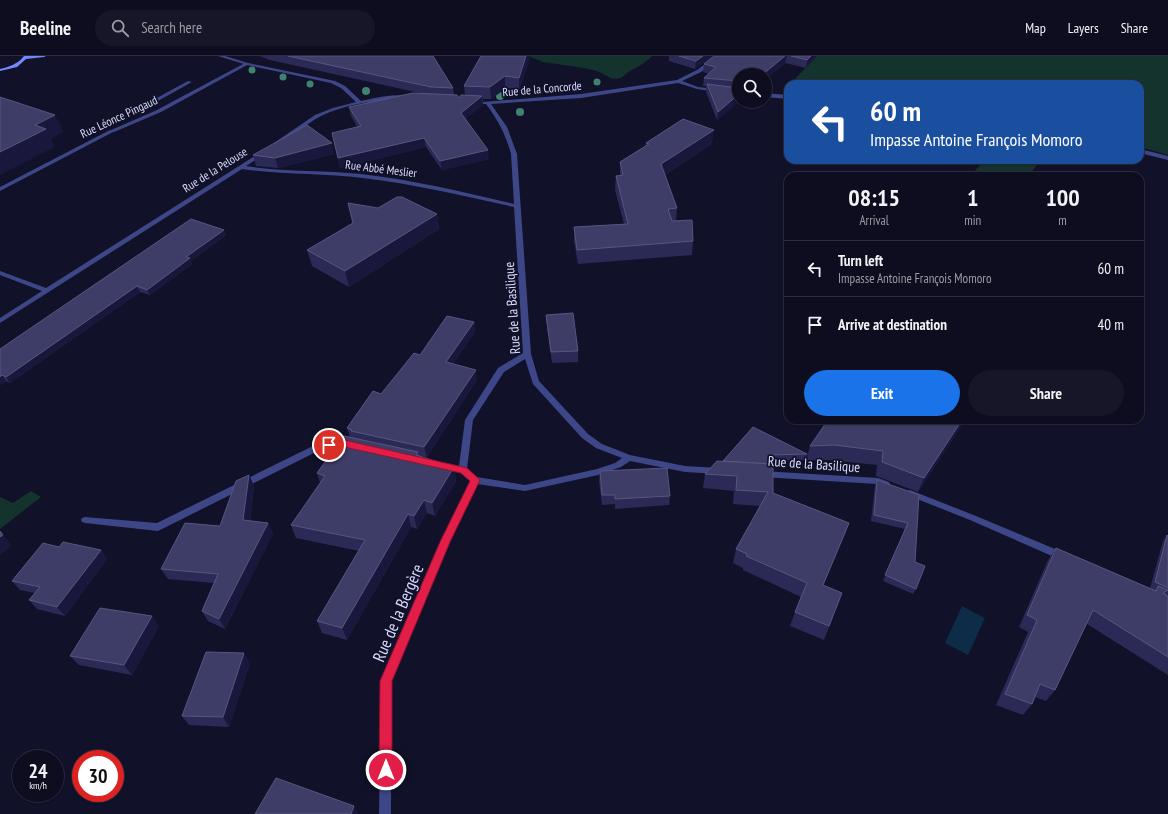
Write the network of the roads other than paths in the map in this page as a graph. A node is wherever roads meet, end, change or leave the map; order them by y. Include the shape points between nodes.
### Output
1 (44, 56) edge
2 (220, 56) edge
3 (719, 56) edge
4 (26, 57) edge
5 (248, 64) junction
6 (0, 70) edge
7 (678, 81) junction
8 (190, 82) dead end
9 (719, 91) edge
10 (772, 96) edge
11 (408, 97) edge
12 (784, 97) edge
13 (476, 102) edge
14 (360, 103) junction
15 (488, 103) junction
16 (145, 106) dead end
17 (270, 148) edge
18 (264, 152) edge
19 (1144, 152) edge
20 (1168, 158) edge
21 (240, 167) junction
22 (0, 189) edge
23 (517, 206) junction
24 (0, 273) edge
25 (46, 291) junction
26 (0, 321) edge
27 (527, 354) junction
28 (356, 446) edge
29 (629, 458) junction
30 (433, 464) edge
31 (463, 470) junction
32 (731, 472) edge
33 (753, 473) edge
34 (475, 480) junction
35 (85, 520) dead end
36 (1074, 561) edge
37 (385, 814) edge

1 - 4 main road
2 - 5 street
3 - 7 street, Rue de la Concorde via 699,71
4 - 6 main road via 18,64
5 - 14 street via 332,82 343,87
5 - 22 street, Rue Léonce Pingaud
7 - 9 street via 697,88
7 - 15 street, Rue de la Concorde via 581,96
8 - 16 street
10 - 12 street
11 - 14 street
13 - 15 street, Rue de la Concorde
14 - 17 street via 317,116
15 - 23 street, Rue de la Basilique via 499,117 510,139 514,154
18 - 21 street, Rue de la Pelouse
19 - 20 street
21 - 23 street, Rue Abbé Meslier via 276,172 361,176 440,188
21 - 25 street, Rue de la Pelouse
23 - 27 street, Rue de la Basilique
24 - 25 street
25 - 26 street, Rue de la Pelouse
27 - 29 street, Rue de la Basilique via 536,382 585,436 599,446
27 - 31 street via 502,370 469,420
28 - 35 street via 340,443 318,447 158,527
29 - 32 street, Rue de la Basilique via 685,469
29 - 34 street via 598,472 525,488
30 - 31 street
31 - 34 street
33 - 36 street, Rue de la Basilique via 878,481
34 - 37 street, Rue de la Bergère via 445,542 386,681

